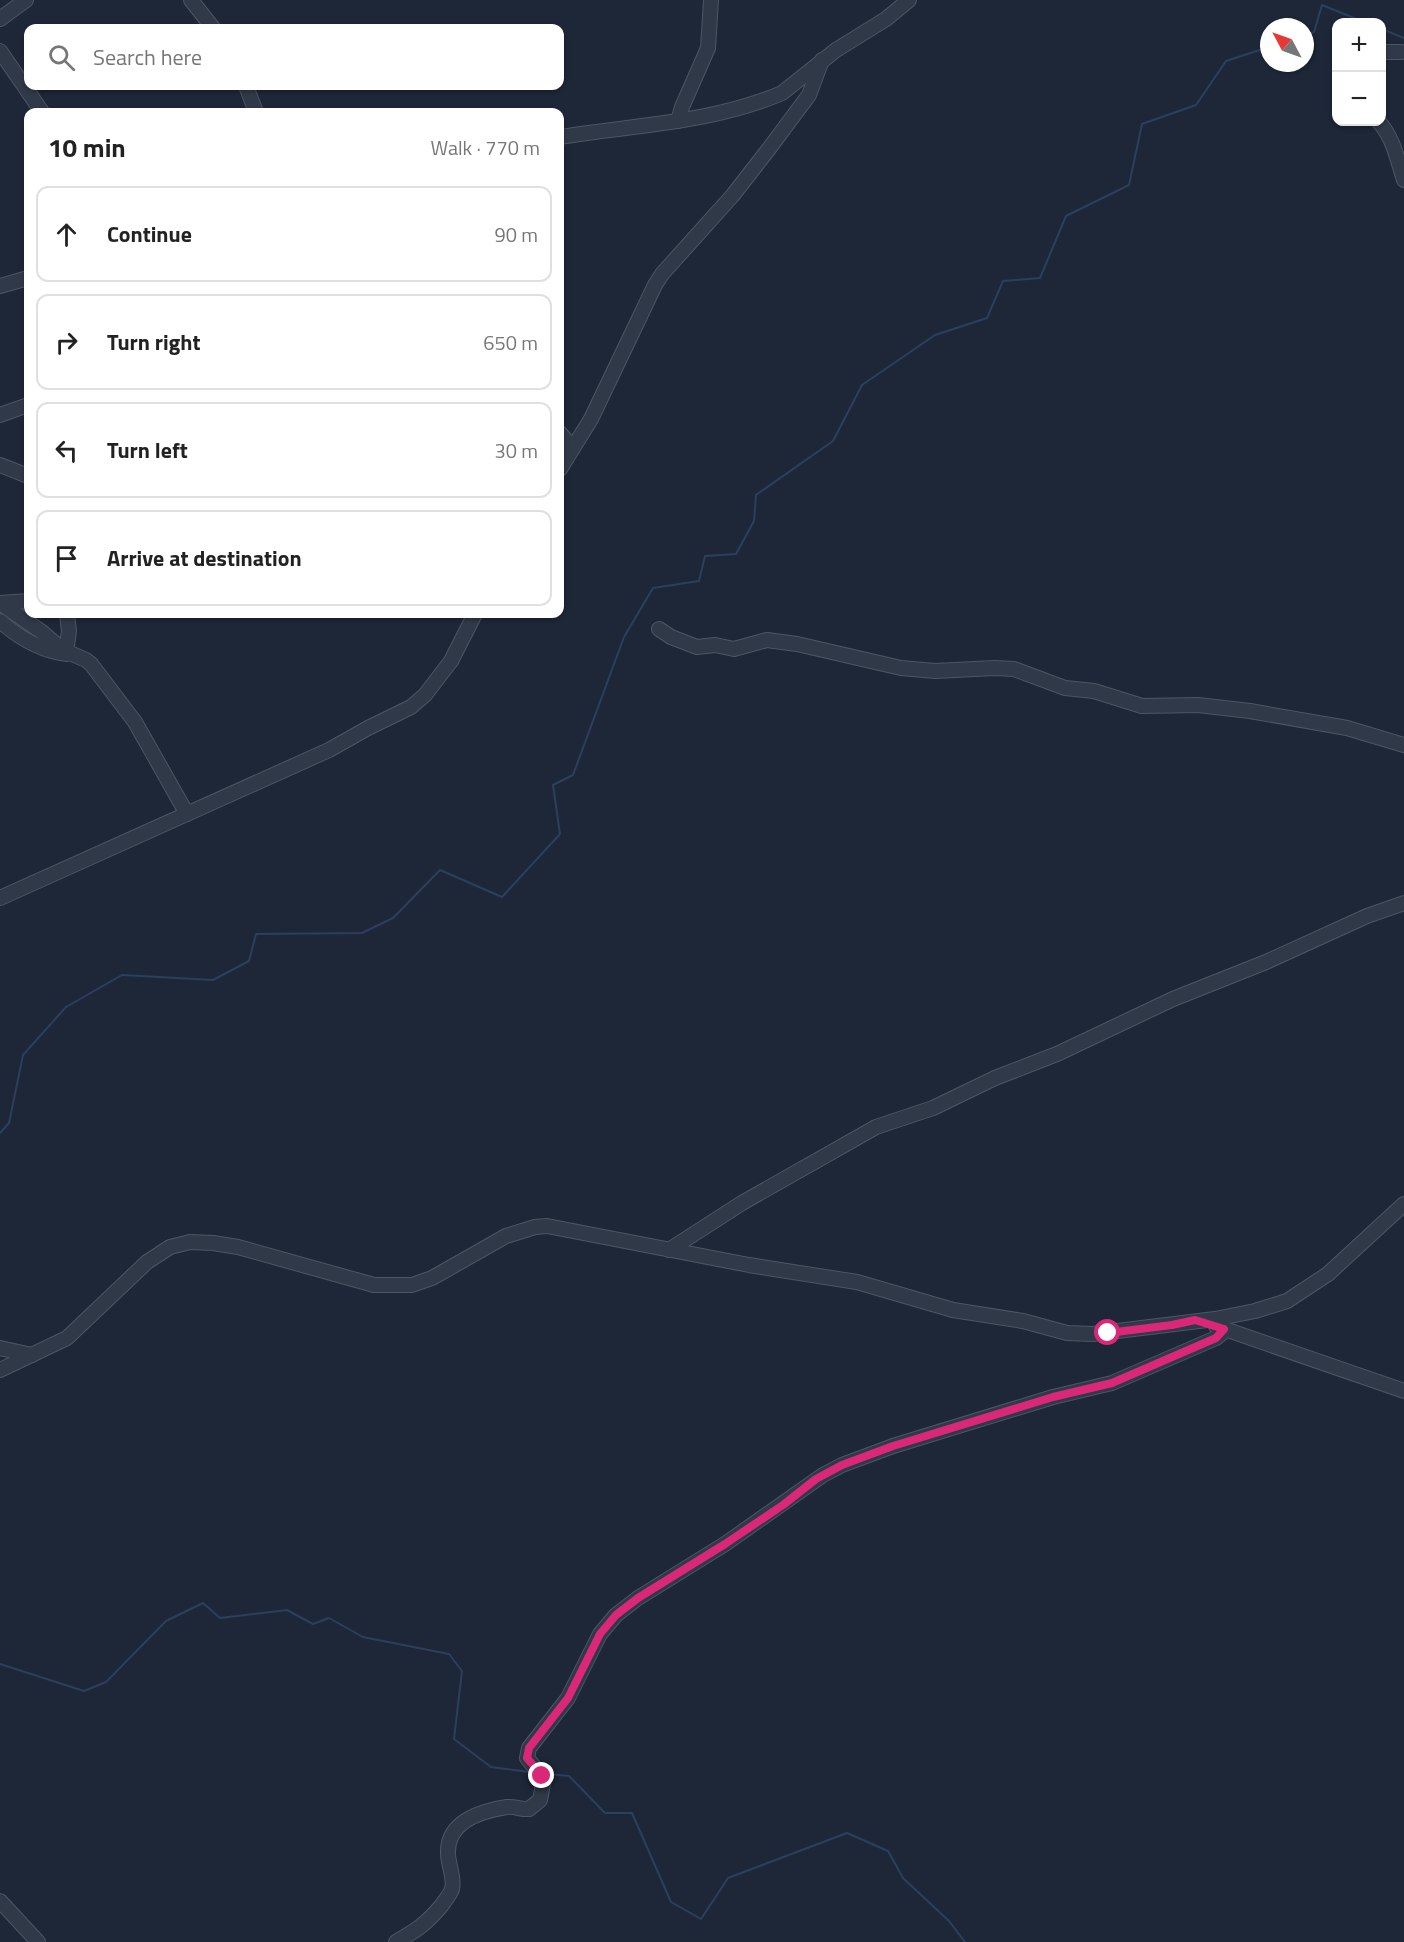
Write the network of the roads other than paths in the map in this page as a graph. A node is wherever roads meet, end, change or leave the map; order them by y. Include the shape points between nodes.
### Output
1 (26, 0) edge
2 (191, 0) edge
3 (711, 0) edge
4 (909, 0) edge
5 (2, 14) edge
6 (210, 24) edge
7 (0, 51) edge
8 (1386, 52) edge
9 (1401, 52) dead end
10 (822, 60) junction
11 (24, 86) edge
12 (27, 90) edge
13 (248, 90) edge
14 (39, 108) edge
15 (254, 108) edge
16 (678, 121) junction
17 (1382, 126) edge
18 (564, 136) edge
19 (1404, 180) edge
20 (24, 279) edge
21 (0, 286) edge
22 (24, 406) edge
23 (0, 415) edge
24 (564, 438) edge
25 (573, 448) junction
26 (564, 463) edge
27 (0, 465) edge
28 (24, 474) edge
29 (24, 601) edge
30 (0, 603) edge
31 (67, 618) edge
32 (473, 618) edge
33 (0, 621) edge
34 (659, 629) dead end
35 (69, 653) junction
36 (1404, 745) edge
37 (186, 814) junction
38 (0, 898) edge
39 (1404, 903) edge
40 (1404, 1203) edge
41 (669, 1251) junction
42 (1195, 1320) junction
43 (1224, 1329) junction
44 (0, 1348) edge
45 (32, 1354) junction
46 (0, 1370) edge
47 (1404, 1391) edge
48 (0, 1901) edge
49 (38, 1942) edge
50 (396, 1942) edge

1 - 5 street
2 - 6 street
3 - 16 street via 708,48
4 - 10 street
7 - 11 street
8 - 9 street
10 - 16 street via 772,98
10 - 25 street via 816,82 802,105 750,173 662,274
12 - 14 street
13 - 15 street
16 - 18 street
17 - 19 street via 1394,144
20 - 21 street
22 - 23 street
24 - 25 street
25 - 26 street
27 - 28 street
29 - 30 street
30 - 35 street
31 - 35 street
32 - 37 street via 451,661 411,707 329,750
33 - 35 street via 32,644 52,652
34 - 36 street via 698,647 734,649 767,640 901,668 1014,669 1065,688 1094,691 1142,706 1198,705 1250,711 1347,728
35 - 37 street via 91,664 135,722
37 - 38 street
39 - 41 street via 1173,999 933,1108 876,1127 736,1207
40 - 42 street via 1344,1260 1302,1293 1254,1311
41 - 42 street via 857,1282 953,1310 1077,1334
41 - 45 street via 565,1228 535,1227 491,1244 412,1286 374,1285 238,1247 190,1242 170,1247 147,1262 67,1338
42 - 43 street
43 - 47 street
43 - 50 street via 1216,1338 1112,1383 959,1425 842,1465 633,1602 600,1634 573,1691 529,1748 527,1758 544,1779 540,1800 530,1809 511,1807 489,1812 455,1828 448,1843 453,1886 450,1893 423,1926
44 - 45 street
45 - 46 street
48 - 49 street

